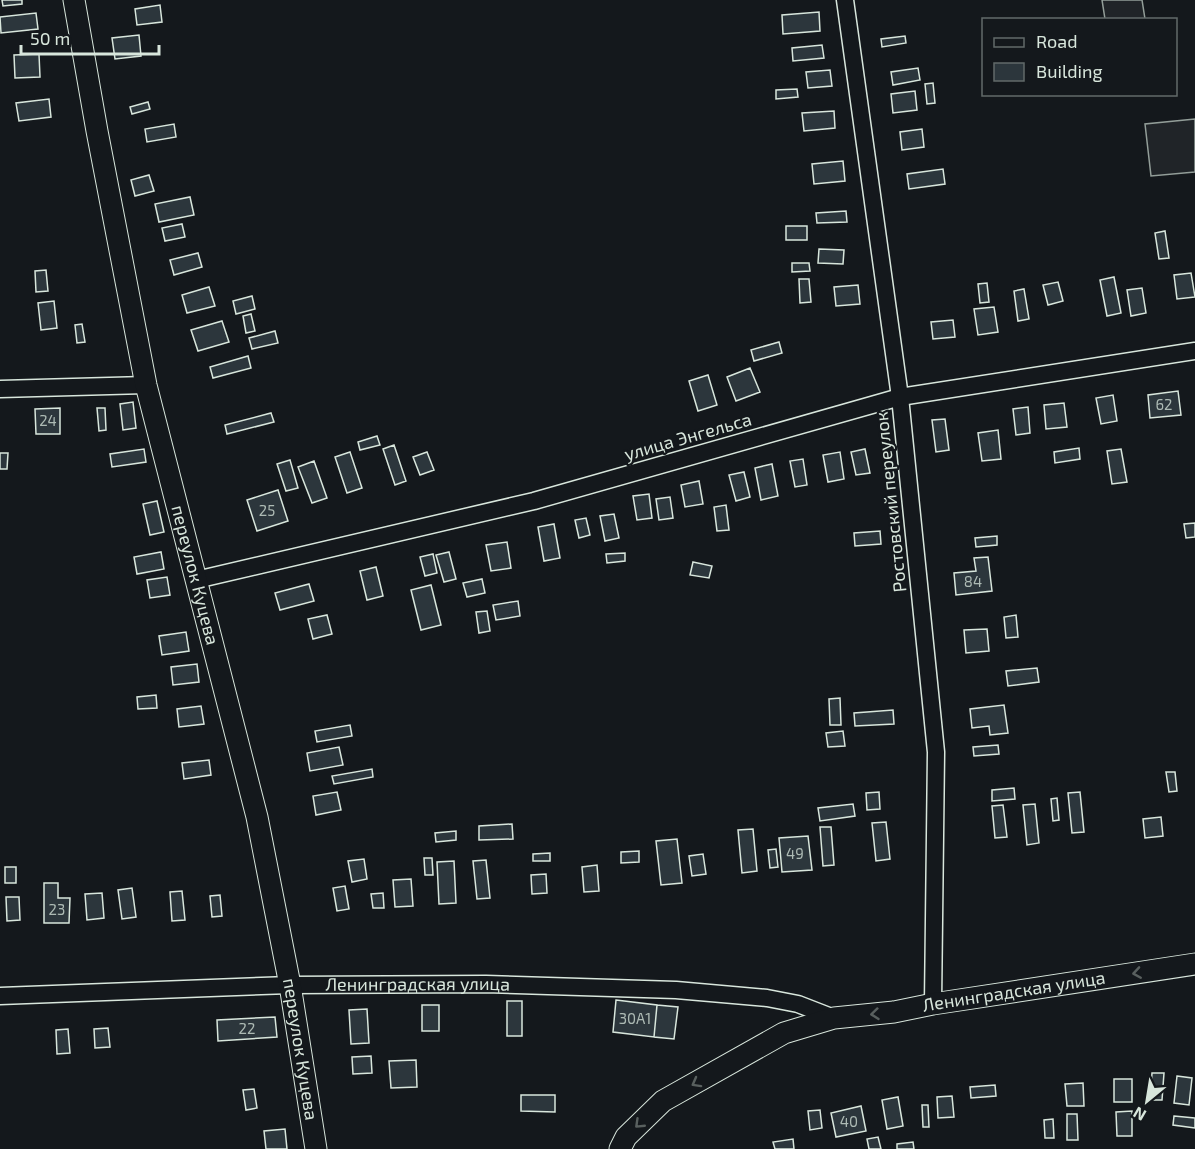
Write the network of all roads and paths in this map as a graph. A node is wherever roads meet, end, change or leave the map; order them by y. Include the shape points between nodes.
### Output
1 (74, 0) edge
2 (845, 0) edge
3 (1195, 351) edge
4 (146, 386) junction
5 (0, 389) edge
6 (900, 397) junction
7 (196, 580) junction
8 (1195, 964) edge
9 (290, 985) junction
10 (0, 996) edge
11 (933, 1004) junction
12 (834, 1018) junction
13 (316, 1149) edge
14 (620, 1149) edge

1 - 4 street, переулок Куцева
2 - 6 street, Ростовский переулок
3 - 6 street, улица Энгельса
4 - 5 street
4 - 7 street, переулок Куцева
6 - 7 street, улица Энгельса via 534,501
6 - 11 street, Ростовский переулок via 936,752
7 - 9 street, переулок Куцева via 257,817
8 -> 11 street, Ленинградская улица
9 - 10 street, Ленинградская улица
9 - 12 street, Ленинградская улица via 486,984 676,990 768,998
9 - 13 street, переулок Куцева
11 -> 12 street, Ленинградская улица
12 -> 14 street, Ленинградская улица via 784,1033 663,1101 626,1137

